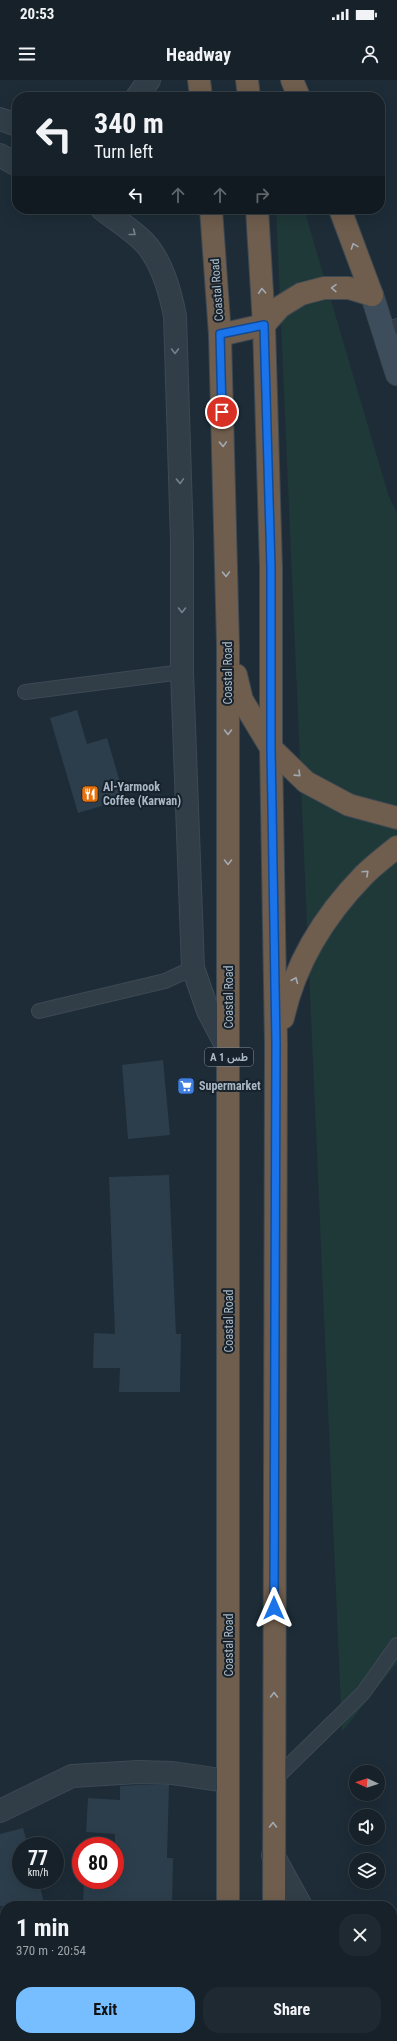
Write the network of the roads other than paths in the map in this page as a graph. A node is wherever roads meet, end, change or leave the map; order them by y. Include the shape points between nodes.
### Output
1 (149, 80) edge
2 (199, 80) edge
3 (247, 80) edge
4 (292, 80) edge
5 (141, 92) edge
6 (200, 92) edge
7 (248, 92) edge
8 (296, 92) edge
9 (0, 119) edge
10 (12, 123) edge
11 (0, 155) edge
12 (12, 162) edge
13 (108, 214) edge
14 (211, 214) edge
15 (257, 214) edge
16 (342, 214) edge
17 (372, 296) junction
18 (264, 325) junction
19 (390, 328) edge
20 (220, 334) junction
21 (397, 374) edge
22 (228, 645) junction
23 (182, 672) junction
24 (24, 692) dead end
25 (271, 748) junction
26 (397, 818) edge
27 (397, 847) edge
28 (193, 968) junction
29 (39, 1011) dead end
30 (276, 1044) junction
31 (229, 1051) junction
32 (397, 1645) edge
33 (228, 1781) junction
34 (273, 1781) junction
35 (0, 1811) edge
36 (274, 1855) junction
37 (228, 1901) edge
38 (274, 1901) edge
39 (298, 1901) edge

1 - 5 street
2 - 6 highway
3 - 7 highway
4 - 8 highway
9 - 10 street
11 - 12 street
13 -> 23 street via 150,250 170,294 175,316 182,542
14 - 20 highway, Coastal Road / A 1 طس
18 -> 15 highway
17 -> 16 highway
17 -> 18 highway via 349,288 324,288 301,294 280,307
17 - 19 main road
18 - 20 highway
18 - 25 highway via 271,568
19 - 21 main road
20 -> 22 highway, Coastal Road / A 1 طس
22 - 25 highway via 242,700
22 -> 31 highway, Coastal Road / A 1 طس
23 - 24 lane
23 - 28 street
25 -> 26 highway via 306,782 348,805
25 - 30 highway
30 -> 27 highway via 288,997 310,946 332,911 364,874
28 - 29 lane via 165,981
28 - 31 street via 208,1011
34 -> 30 highway
31 - 33 highway, Coastal Road / A 1 طس
32 - 34 lane via 363,1693
33 - 35 street via 173,1773 138,1772 72,1776
33 - 37 highway, Coastal Road / A 1 طس
36 -> 34 highway
36 - 38 highway
36 - 39 street

